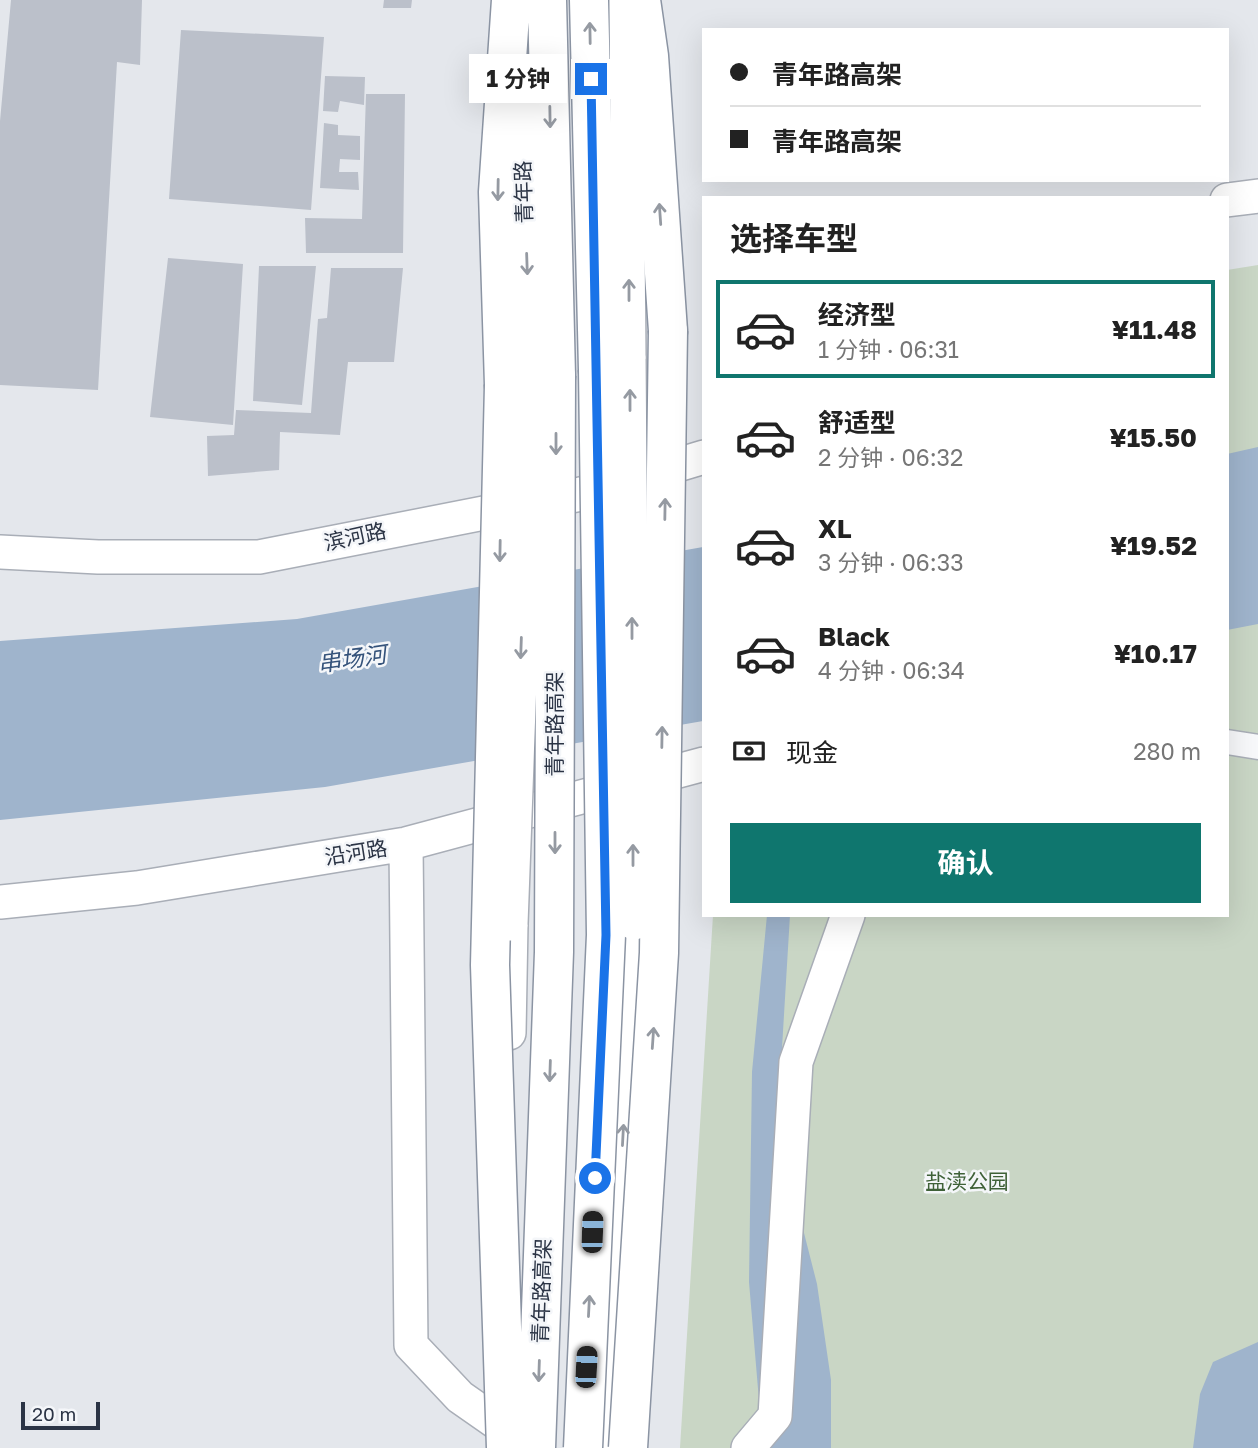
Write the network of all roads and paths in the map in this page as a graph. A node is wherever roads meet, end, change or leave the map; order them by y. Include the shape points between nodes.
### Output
1 (511, 0) edge
2 (518, 0) edge
3 (547, 0) edge
4 (589, 0) edge
5 (626, 0) edge
6 (641, 0) edge
7 (1258, 196) edge
8 (1229, 200) edge
9 (517, 384) junction
10 (702, 458) edge
11 (0, 552) edge
12 (1229, 742) edge
13 (1258, 747) edge
14 (702, 765) edge
15 (407, 844) junction
16 (0, 902) edge
17 (847, 917) edge
18 (504, 1441) edge
19 (536, 1448) edge
20 (583, 1448) edge
21 (608, 1448) edge
22 (628, 1448) edge
23 (748, 1448) edge

1 -> 9 highway via 498,192
2 -> 9 main road, 青年路
3 -> 19 highway, 青年路高架, bridge via 556,376 554,938
20 -> 4 highway, bridge via 606,935
21 -> 5 main road, bridge via 634,923
22 -> 6 highway, bridge via 659,953 668,331
7 - 8 main road
9 -> 18 main road, 青年路, bridge
9 -> 18 highway, bridge via 490,965
10 - 11 main road, 滨河路 via 582,494 259,557
12 - 13 street
14 - 15 main road, 沿河路
15 - 16 main road, 沿河路 via 137,888
15 - 18 main road via 411,1345
17 - 23 main road via 796,1062 775,1416

